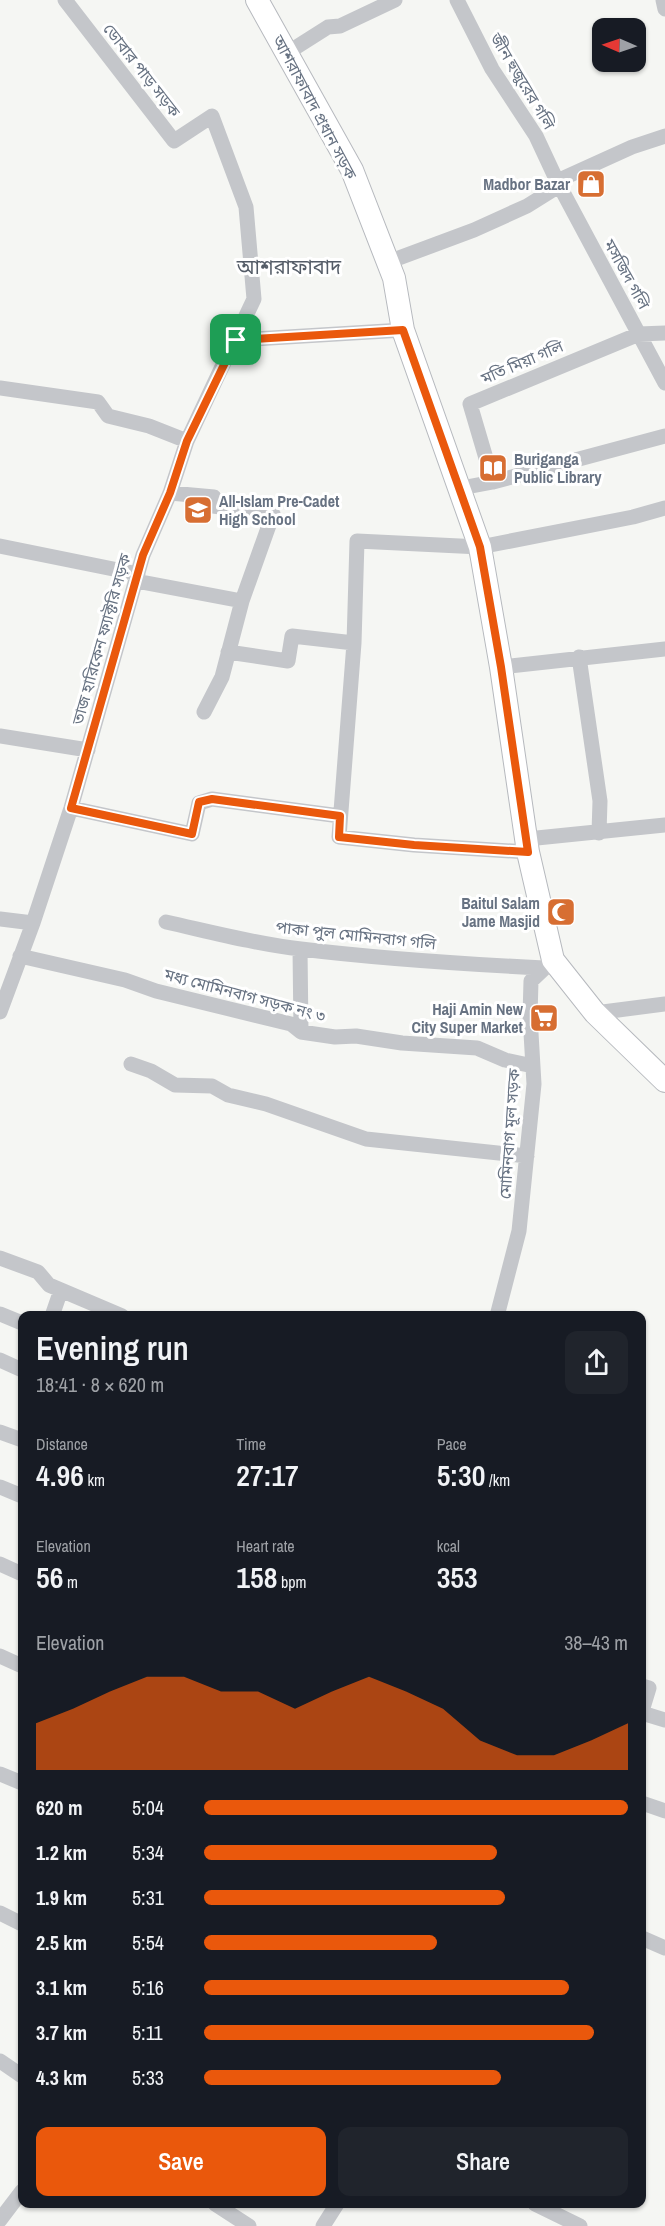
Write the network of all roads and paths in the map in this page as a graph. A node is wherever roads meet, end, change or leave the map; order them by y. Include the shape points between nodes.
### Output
1 (66, 0) edge
2 (257, 0) edge
3 (395, 0) edge
4 (458, 0) edge
5 (663, 0) edge
6 (665, 9) edge
7 (287, 53) junction
8 (665, 136) edge
9 (558, 184) junction
10 (388, 262) junction
11 (403, 330) junction
12 (639, 333) junction
13 (665, 333) edge
14 (236, 340) junction
15 (665, 383) edge
16 (0, 388) edge
17 (665, 436) edge
18 (187, 441) junction
19 (494, 482) junction
20 (461, 488) junction
21 (170, 493) junction
22 (665, 508) edge
23 (0, 546) edge
24 (480, 547) junction
25 (137, 577) junction
26 (242, 601) junction
27 (354, 643) junction
28 (665, 649) edge
29 (228, 652) junction
30 (579, 657) junction
31 (501, 667) junction
32 (204, 712) dead end
33 (0, 736) edge
34 (88, 750) junction
35 (71, 808) junction
36 (340, 816) junction
37 (665, 825) edge
38 (599, 833) junction
39 (527, 845) junction
40 (0, 919) edge
41 (166, 922) dead end
42 (33, 923) junction
43 (300, 949) junction
44 (20, 956) junction
45 (548, 964) junction
46 (665, 1004) edge
47 (0, 1012) edge
48 (595, 1012) junction
49 (301, 1032) junction
50 (131, 1064) dead end
51 (533, 1066) junction
52 (665, 1081) edge
53 (527, 1156) junction
54 (0, 1258) edge
55 (61, 1290) junction
56 (54, 1311) edge
57 (110, 1311) edge
58 (498, 1311) edge
59 (0, 1314) edge
60 (18, 1321) edge
61 (0, 1360) edge
62 (18, 1368) edge
63 (0, 1432) edge
64 (18, 1439) edge
65 (0, 1487) edge
66 (18, 1494) edge
67 (0, 1564) edge
68 (18, 1572) edge
69 (0, 1656) edge
70 (18, 1664) edge
71 (646, 1713) edge
72 (665, 1720) edge
73 (0, 1774) edge
74 (18, 1781) edge
75 (646, 1804) edge
76 (665, 1811) edge
77 (0, 1913) edge
78 (18, 1922) edge
79 (646, 1940) edge
80 (665, 1948) edge
81 (0, 2061) edge
82 (18, 2073) edge
83 (18, 2197) edge
84 (221, 2208) edge
85 (334, 2208) edge
86 (543, 2208) edge
87 (1, 2224) edge
88 (249, 2226) edge
89 (323, 2226) edge
90 (580, 2226) edge

1 - 14 street, ডোবার পাড় সড়ক via 174,141 212,116 246,207 254,299
2 - 7 street, আশরাফাবাদ প্রধান সড়ক
3 - 7 street via 340,26 328,27
4 - 9 street, জীন হুজুরের গলি via 492,69 536,136
5 - 6 street
7 - 10 street, আশরাফাবাদ প্রধান সড়ক via 352,170
8 - 9 street via 632,147
9 - 10 street via 527,206
9 - 12 street, মসজিদ গলি
10 - 11 street, আশরাফাবাদ প্রধান সড়ক
11 - 14 street
11 - 20 street, আশরাফাবাদ প্রধান সড়ক
12 - 13 street, মতি মিয়া গলি
12 - 15 street, মসজিদ গলি
12 - 19 street, মতি মিয়া গলি via 470,404
14 - 18 street, তাজ হারিকেন ফ্যাক্টরি সড়ক
16 - 18 street via 98,402 108,417 149,426
17 - 19 street
18 - 21 street, তাজ হারিকেন ফ্যাক্টরি সড়ক
19 - 20 street
20 - 24 street, আশরাফাবাদ প্রধান সড়ক
21 - 25 street, তাজ হারিকেন ফ্যাক্টরি সড়ক
21 - 26 street via 214,497 213,506 273,514
22 - 24 street
23 - 25 street
24 - 27 street via 357,541
24 - 31 street, আশরাফাবাদ প্রধান সড়ক
25 - 26 street
25 - 34 street, তাজ হারিকেন ফ্যাক্টরি সড়ক
26 - 29 street
27 - 29 street via 292,636 288,661
27 - 36 street
28 - 30 street
29 - 32 street via 222,677
30 - 31 street
30 - 38 street via 600,801
31 - 39 street, আশরাফাবাদ প্রধান সড়ক
33 - 34 street
34 - 35 street, তাজ হারিকেন ফ্যাক্টরি সড়ক
35 - 36 street via 192,834 199,802 212,799
35 - 42 street, তাজ হারিকেন ফ্যাক্টরি সড়ক
36 - 39 street via 339,837 414,845
37 - 38 street
38 - 39 street
39 - 45 street, আশরাফাবাদ প্রধান সড়ক
40 - 42 street
41 - 43 street, পাকা পুল মোমিনবাগ গলি
42 - 44 street, তাজ হারিকেন ফ্যাক্টরি সড়ক
43 - 45 street, পাকা পুল মোমিনবাগ গলি via 457,963
43 - 49 street
44 - 47 street, তাজ হারিকেন ফ্যাক্টরি সড়ক
44 - 49 street, মধ্য মোমিনবাগ সড়ক নং ৩ via 291,1024
45 - 48 street, আশরাফাবাদ প্রধান সড়ক
45 - 51 street, মোমিনবাগ মূল সড়ক via 531,981
46 - 48 street
48 - 52 street, আশরাফাবাদ প্রধান সড়ক
49 - 51 street, মধ্য মোমিনবাগ সড়ক নং ৩ via 477,1048
50 - 53 street via 175,1085 212,1086 228,1095 366,1139
51 - 53 street, মোমিনবাগ মূল সড়ক
53 - 58 street, মোমিনবাগ মূল সড়ক via 519,1231
54 - 55 street via 38,1272 49,1285
55 - 56 street
55 - 57 street
59 - 60 street
61 - 62 street
63 - 64 street
65 - 66 street
67 - 68 street
69 - 70 street
71 - 72 street
73 - 74 street
75 - 76 street
77 - 78 street
79 - 80 street
81 - 82 street
83 - 87 street
84 - 88 street
85 - 89 street
86 - 90 street

